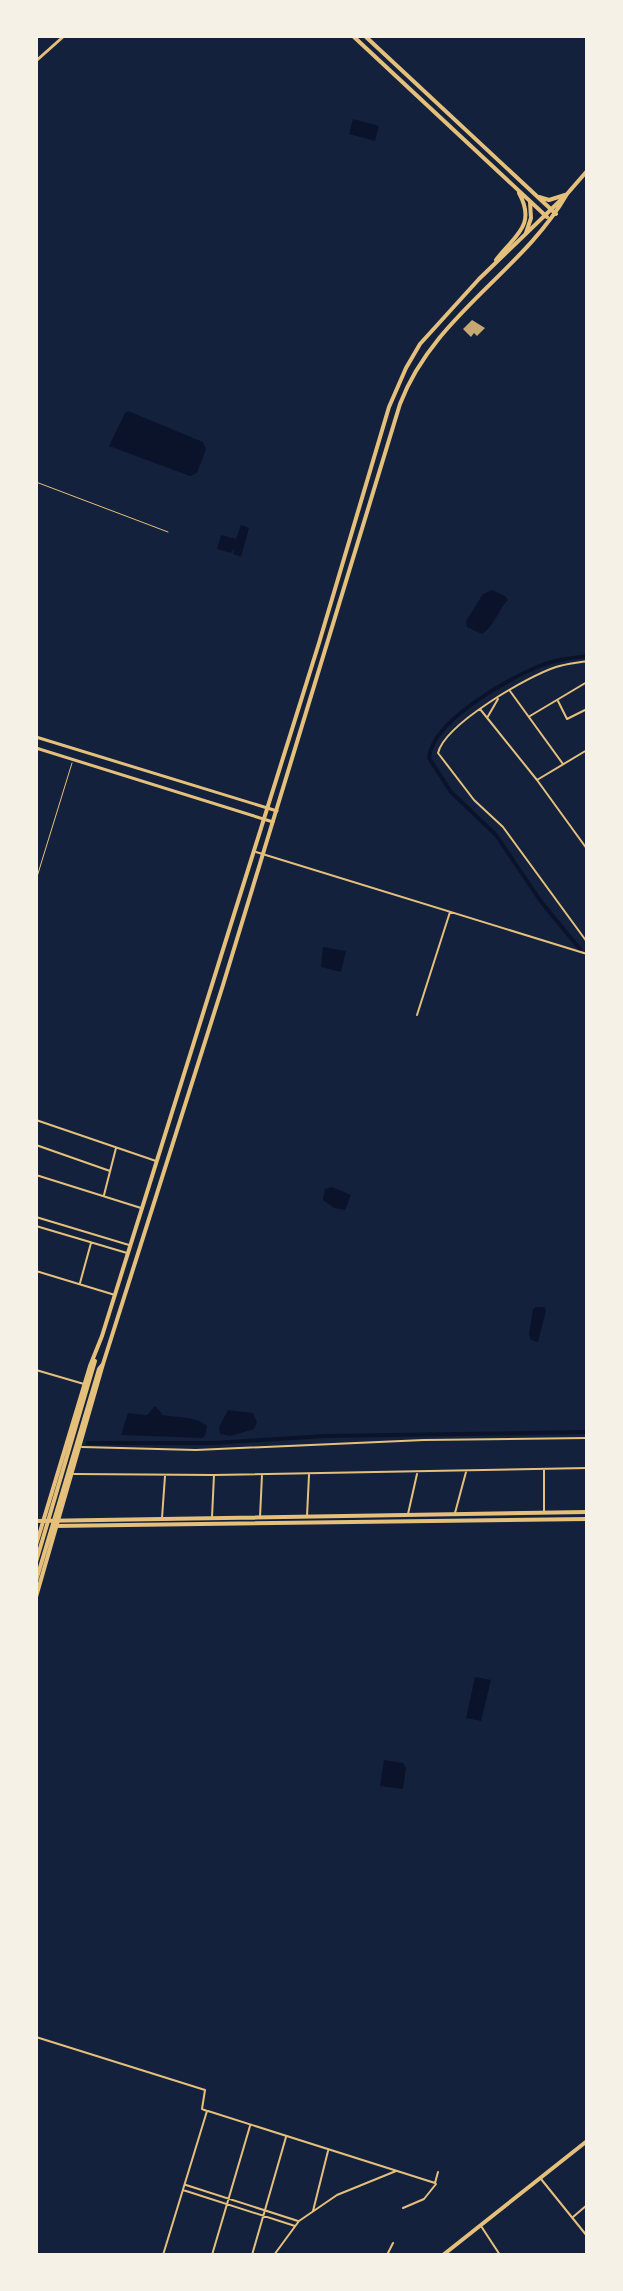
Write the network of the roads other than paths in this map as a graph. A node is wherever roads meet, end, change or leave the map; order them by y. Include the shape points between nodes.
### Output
1 (64, 36) edge
2 (353, 36) edge
3 (365, 36) edge
4 (36, 61) edge
5 (587, 171) edge
6 (516, 188) junction
7 (567, 194) junction
8 (535, 195) junction
9 (529, 200) junction
10 (551, 209) junction
11 (556, 214) junction
12 (545, 215) junction
13 (550, 220) junction
14 (525, 235) junction
15 (492, 268) junction
16 (36, 482) edge
17 (366, 484) junction
18 (375, 490) junction
19 (168, 532) dead end
20 (587, 661) edge
21 (587, 682) edge
22 (510, 691) junction
23 (498, 698) junction
24 (557, 699) junction
25 (479, 708) junction
26 (587, 709) edge
27 (529, 716) junction
28 (487, 719) junction
29 (37, 738) edge
30 (36, 748) edge
31 (587, 750) edge
32 (73, 759) junction
33 (563, 764) junction
34 (537, 780) junction
35 (267, 808) junction
36 (277, 811) junction
37 (264, 819) junction
38 (273, 822) junction
39 (587, 849) edge
40 (254, 852) junction
41 (264, 854) junction
42 (36, 880) edge
43 (450, 911) junction
44 (587, 942) edge
45 (587, 954) edge
46 (417, 1015) dead end
47 (36, 1120) edge
48 (36, 1145) edge
49 (116, 1148) junction
50 (157, 1161) junction
51 (110, 1171) junction
52 (36, 1175) edge
53 (104, 1196) junction
54 (141, 1208) junction
55 (36, 1217) edge
56 (36, 1226) edge
57 (78, 1230) junction
58 (76, 1238) junction
59 (91, 1242) junction
60 (130, 1245) junction
61 (128, 1253) junction
62 (36, 1271) edge
63 (80, 1284) junction
64 (115, 1295) junction
65 (95, 1359) junction
66 (99, 1367) junction
67 (36, 1370) edge
68 (84, 1384) junction
69 (587, 1438) edge
70 (81, 1447) junction
71 (587, 1468) edge
72 (544, 1469) junction
73 (418, 1471) junction
74 (466, 1471) junction
75 (309, 1473) junction
76 (73, 1474) junction
77 (262, 1474) junction
78 (165, 1475) junction
79 (214, 1475) junction
80 (587, 1512) edge
81 (544, 1513) junction
82 (455, 1514) junction
83 (407, 1515) junction
84 (307, 1516) junction
85 (212, 1518) junction
86 (353, 1519) junction
87 (587, 1519) edge
88 (260, 1520) junction
89 (158, 1521) junction
90 (39, 1523) edge
91 (59, 1523) junction
92 (36, 1545) edge
93 (36, 1562) edge
94 (36, 1581) edge
95 (36, 1597) edge
96 (36, 2037) edge
97 (207, 2111) junction
98 (250, 2125) junction
99 (286, 2136) junction
100 (587, 2141) edge
101 (328, 2150) junction
102 (397, 2171) junction
103 (438, 2172) dead end
104 (541, 2179) junction
105 (435, 2183) junction
106 (185, 2185) junction
107 (183, 2190) junction
108 (229, 2199) junction
109 (228, 2204) junction
110 (587, 2205) edge
111 (403, 2208) dead end
112 (267, 2211) junction
113 (313, 2212) junction
114 (265, 2216) junction
115 (572, 2218) junction
116 (299, 2221) junction
117 (481, 2225) junction
118 (296, 2226) junction
119 (587, 2236) edge
120 (393, 2243) dead end
121 (163, 2255) edge
122 (212, 2255) edge
123 (252, 2255) edge
124 (274, 2255) edge
125 (387, 2255) edge
126 (443, 2255) edge
127 (500, 2255) edge

1 - 4 street
2 - 6 main road
3 - 8 main road
5 - 7 main road
6 - 9 main road
6 - 15 main road via 526,207 525,223
7 - 8 main road via 549,200
7 - 10 main road
7 - 11 main road
8 - 10 main road
9 - 12 main road
9 - 14 main road via 531,218
10 - 11 main road
10 - 12 main road
11 - 13 main road
12 - 13 main road
12 - 14 main road
13 - 18 main road via 437,338 403,395
14 - 15 main road
15 - 17 main road via 411,357 389,407
16 - 19 lane
17 - 18 main road
17 - 35 main road
18 - 36 main road
20 - 22 street via 557,667
21 - 24 street
22 - 23 street
22 - 27 street
23 - 25 street
23 - 28 street
24 - 26 street via 567,719
24 - 27 street
25 - 28 street
25 - 44 street via 449,733 438,753 503,827
27 - 33 street
28 - 34 street
29 - 35 street
30 - 32 street
31 - 33 street
32 - 37 street
32 - 42 lane
33 - 34 street
34 - 39 street
35 - 36 street
35 - 37 main road
36 - 38 main road
37 - 38 street
37 - 40 main road
38 - 41 main road
40 - 41 street
40 - 50 main road
41 - 43 street
41 - 66 main road
43 - 45 street
43 - 46 street
47 - 49 street
48 - 51 street
49 - 50 street
49 - 51 street
50 - 54 main road
51 - 53 street
52 - 53 street
53 - 54 street
54 - 60 main road
55 - 57 street
56 - 58 street
57 - 58 street
57 - 60 street
58 - 59 street
59 - 61 street
59 - 63 street
60 - 61 main road
61 - 64 main road
62 - 63 street
63 - 64 street
64 - 65 main road
65 - 66 main road
65 - 68 main road
66 - 70 main road
66 - 93 main road
66 - 94 main road
67 - 68 street
68 - 90 main road
69 - 70 street via 196,1450
70 - 76 main road
71 - 72 street
72 - 74 street
72 - 81 street
73 - 74 street
73 - 75 street
73 - 83 street
74 - 82 street
75 - 77 street
75 - 84 street
76 - 78 street
76 - 91 main road
77 - 79 street
77 - 88 street
78 - 79 street
78 - 89 street
79 - 85 street
80 - 81 main road
81 - 82 main road
82 - 83 main road
83 - 86 main road
84 - 86 main road
84 - 88 main road
85 - 88 main road
85 - 89 main road
86 - 87 main road
86 - 88 main road
88 - 89 main road
89 - 91 main road
90 - 91 main road
90 - 92 main road
91 - 95 main road
96 - 97 street via 205,2090 202,2109
97 - 98 street
97 - 106 street
98 - 99 street
98 - 108 street
99 - 101 street
99 - 112 street
100 - 104 main road
101 - 102 street
101 - 113 street
102 - 105 street
102 - 113 street via 337,2195
103 - 105 street
104 - 115 street
104 - 117 main road
105 - 111 street via 424,2199
106 - 107 street
106 - 108 street
107 - 109 street
107 - 121 street
108 - 109 street
108 - 112 street
109 - 114 street
109 - 122 street
110 - 115 street
112 - 114 street
112 - 116 street
113 - 116 street
114 - 118 street
114 - 123 street
115 - 119 street
116 - 118 street
117 - 126 main road
117 - 127 street
118 - 124 street
120 - 125 street

